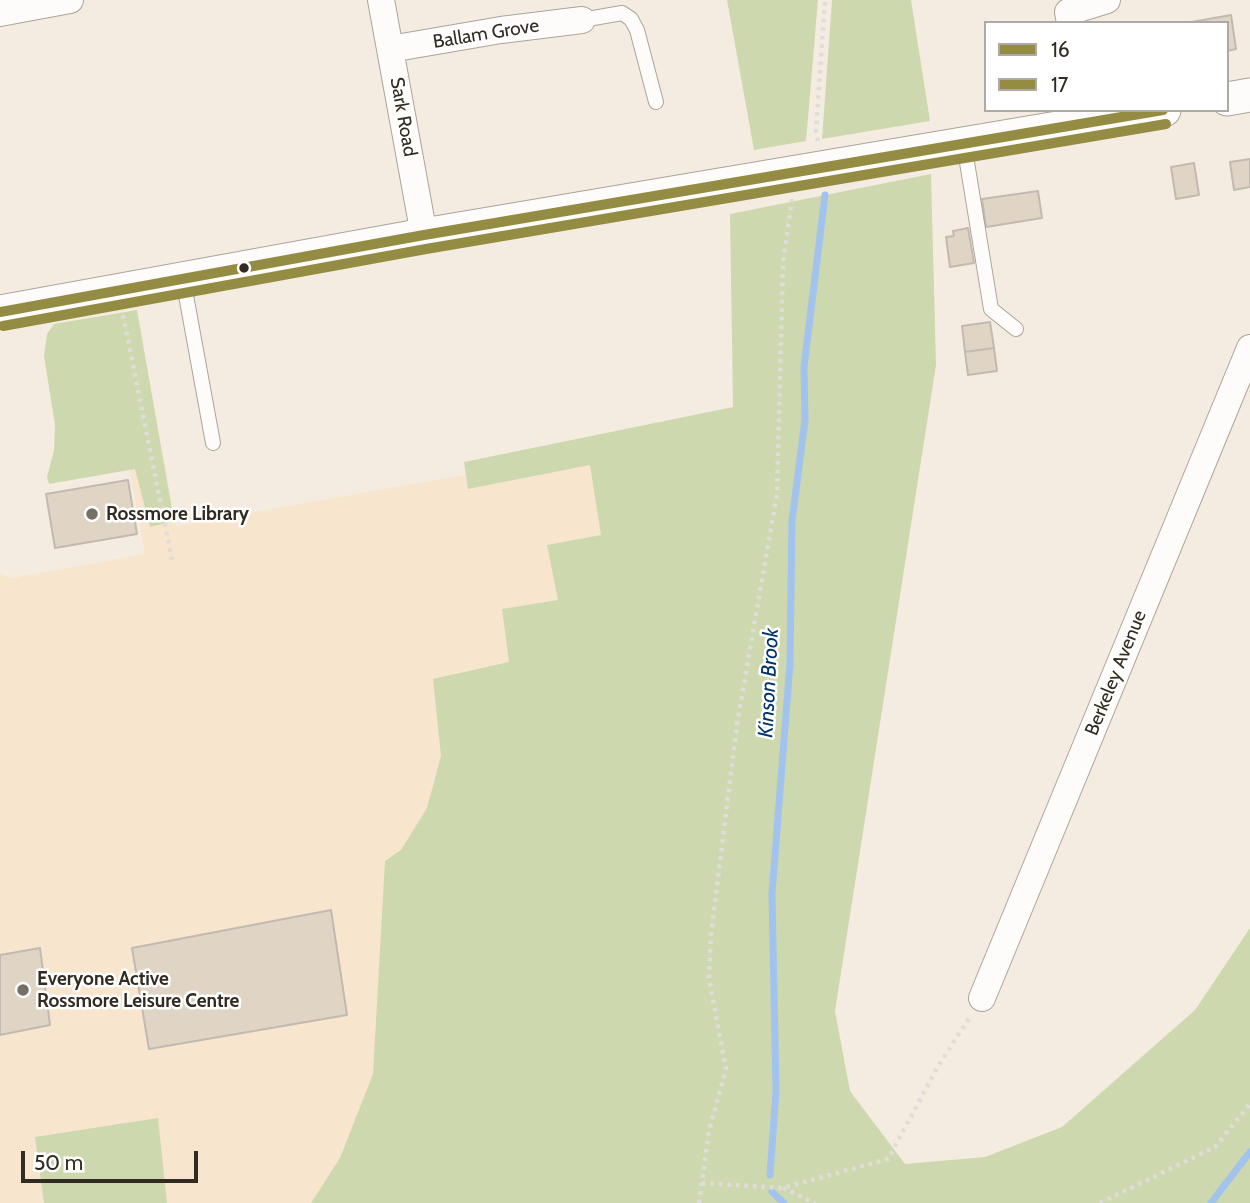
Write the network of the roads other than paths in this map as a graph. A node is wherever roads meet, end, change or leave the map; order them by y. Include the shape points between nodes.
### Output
1 (70, 0) edge
2 (382, 0) edge
3 (1107, 0) edge
4 (1063, 12) edge
5 (0, 13) edge
6 (582, 20) joint
7 (390, 50) junction
8 (1250, 95) edge
9 (1229, 99) edge
10 (656, 102) dead end
11 (1141, 112) edge
12 (1084, 117) edge
13 (964, 144) junction
14 (424, 235) junction
15 (183, 279) junction
16 (0, 313) edge
17 (1016, 329) dead end
18 (1250, 348) edge
19 (213, 443) dead end
20 (982, 998) road end

1 - 5 street
2 - 7 street, Sark Road
3 - 4 street
6 - 7 street, Ballam Grove
6 - 10 lane via 622,13 631,19
7 - 14 street, Sark Road
8 - 9 street
11 - 12 street
12 - 13 street
13 - 14 street
13 - 17 lane via 991,310
14 - 15 street
15 - 16 street
15 - 19 lane
18 - 20 street, Berkeley Avenue

